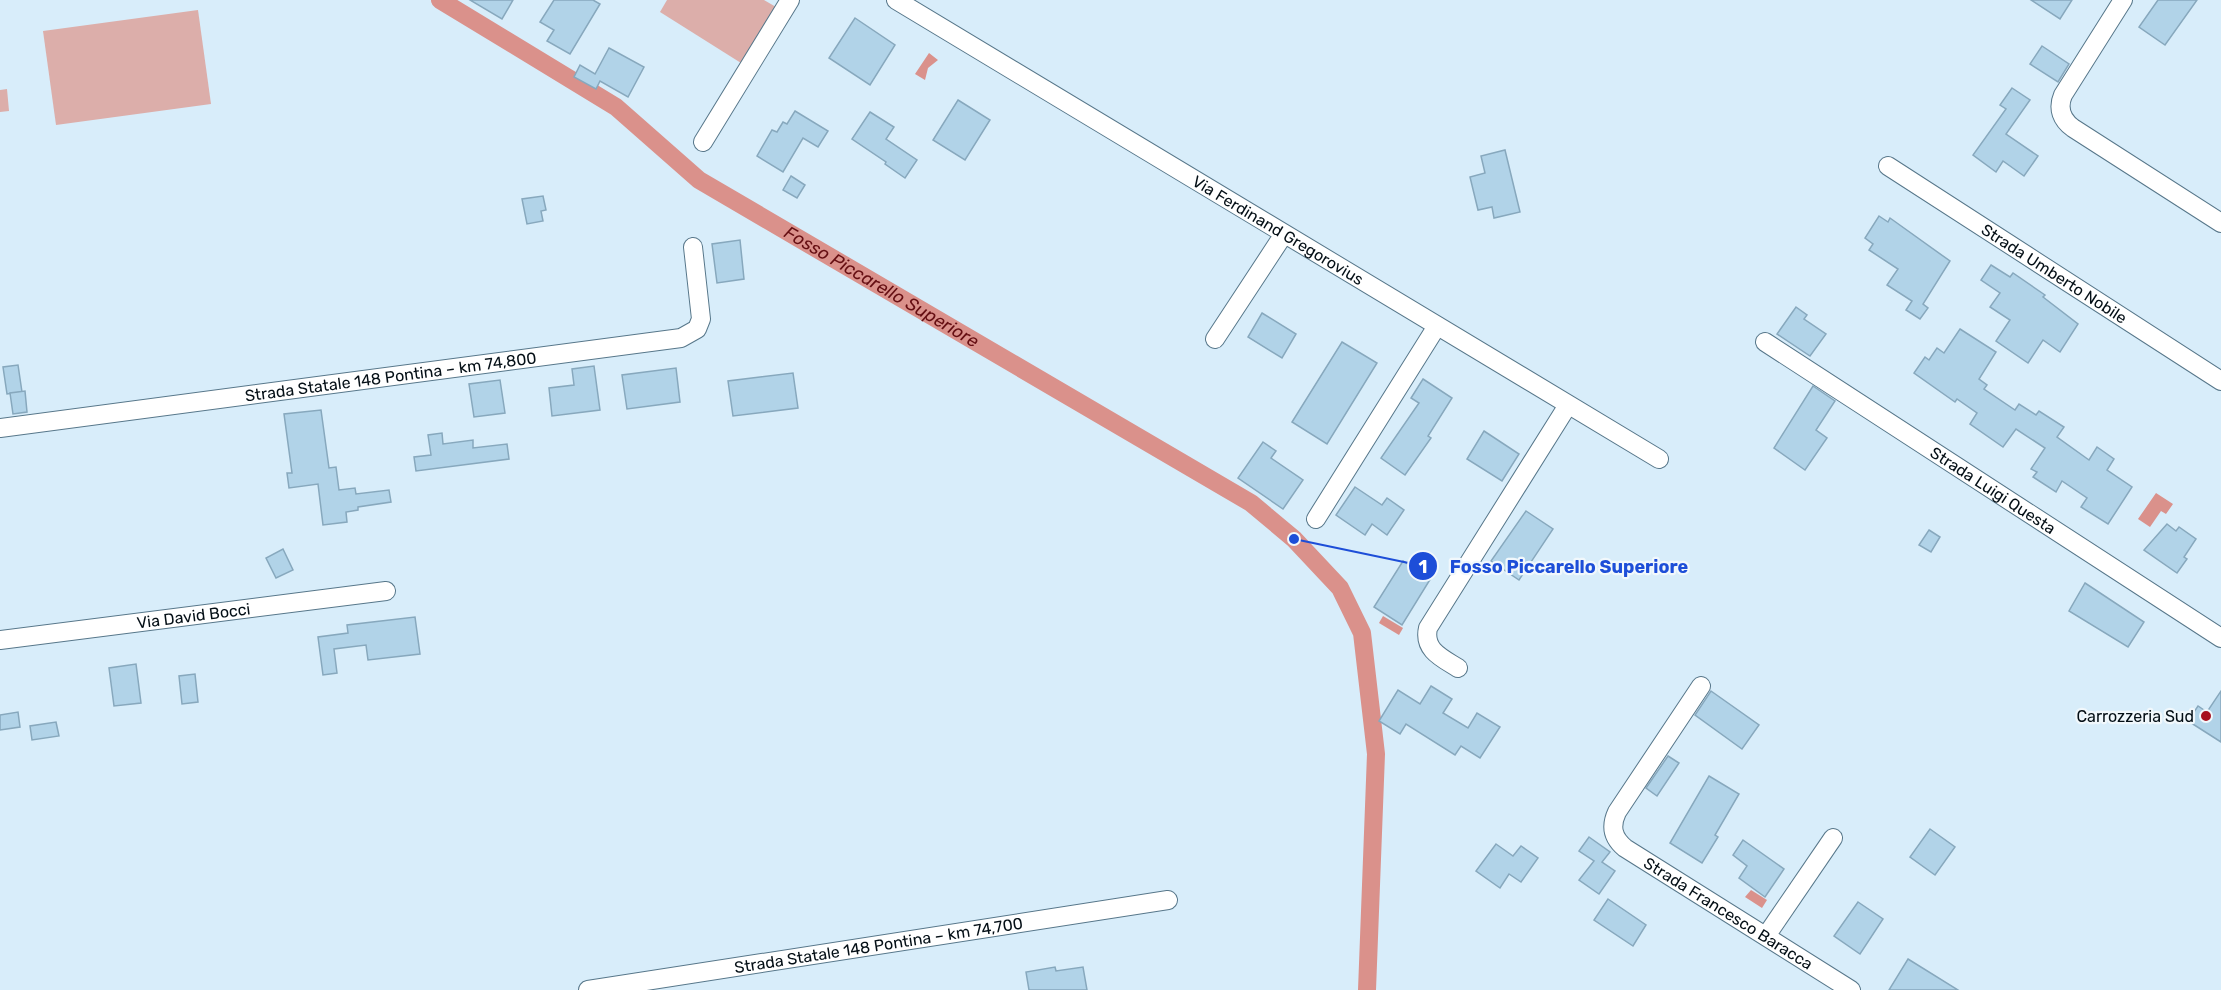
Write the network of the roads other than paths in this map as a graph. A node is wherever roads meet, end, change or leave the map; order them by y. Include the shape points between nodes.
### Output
1 (896, 0) edge
2 (2123, 0) edge
3 (786, 1) edge
4 (703, 142) dead end
5 (1888, 166) dead end
6 (2221, 223) edge
7 (1284, 234) junction
8 (693, 247) dead end
9 (1437, 326) junction
10 (1215, 339) dead end
11 (1765, 342) dead end
12 (2221, 381) edge
13 (1568, 405) junction
14 (0, 428) edge
15 (1659, 459) dead end
16 (1316, 519) dead end
17 (386, 591) dead end
18 (2221, 638) edge
19 (0, 640) edge
20 (1458, 668) dead end
21 (1701, 686) dead end
22 (1833, 838) dead end
23 (1168, 900) dead end
24 (1766, 936) junction
25 (588, 990) edge
26 (1851, 990) edge

1 - 7 street, Via Ferdinand Gregorovius
2 - 6 street via 2063,95 2063,118
3 - 4 street
5 - 12 street, Strada Umberto Nobile
7 - 9 street, Via Ferdinand Gregorovius
7 - 10 street
8 - 14 street, Strada Statale 148 Pontina – km 74,800 via 701,320 697,329 681,338
9 - 13 street, Via Ferdinand Gregorovius
9 - 16 street
11 - 18 street, Strada Luigi Questa
13 - 15 street, Via Ferdinand Gregorovius
13 - 20 street via 1428,628 1427,640 1432,650
17 - 19 street, Via David Bocci
21 - 24 street, Strada Francesco Baracca via 1617,812 1613,830 1625,848
22 - 24 street
23 - 25 street, Strada Statale 148 Pontina – km 74,700
24 - 26 street, Strada Francesco Baracca

